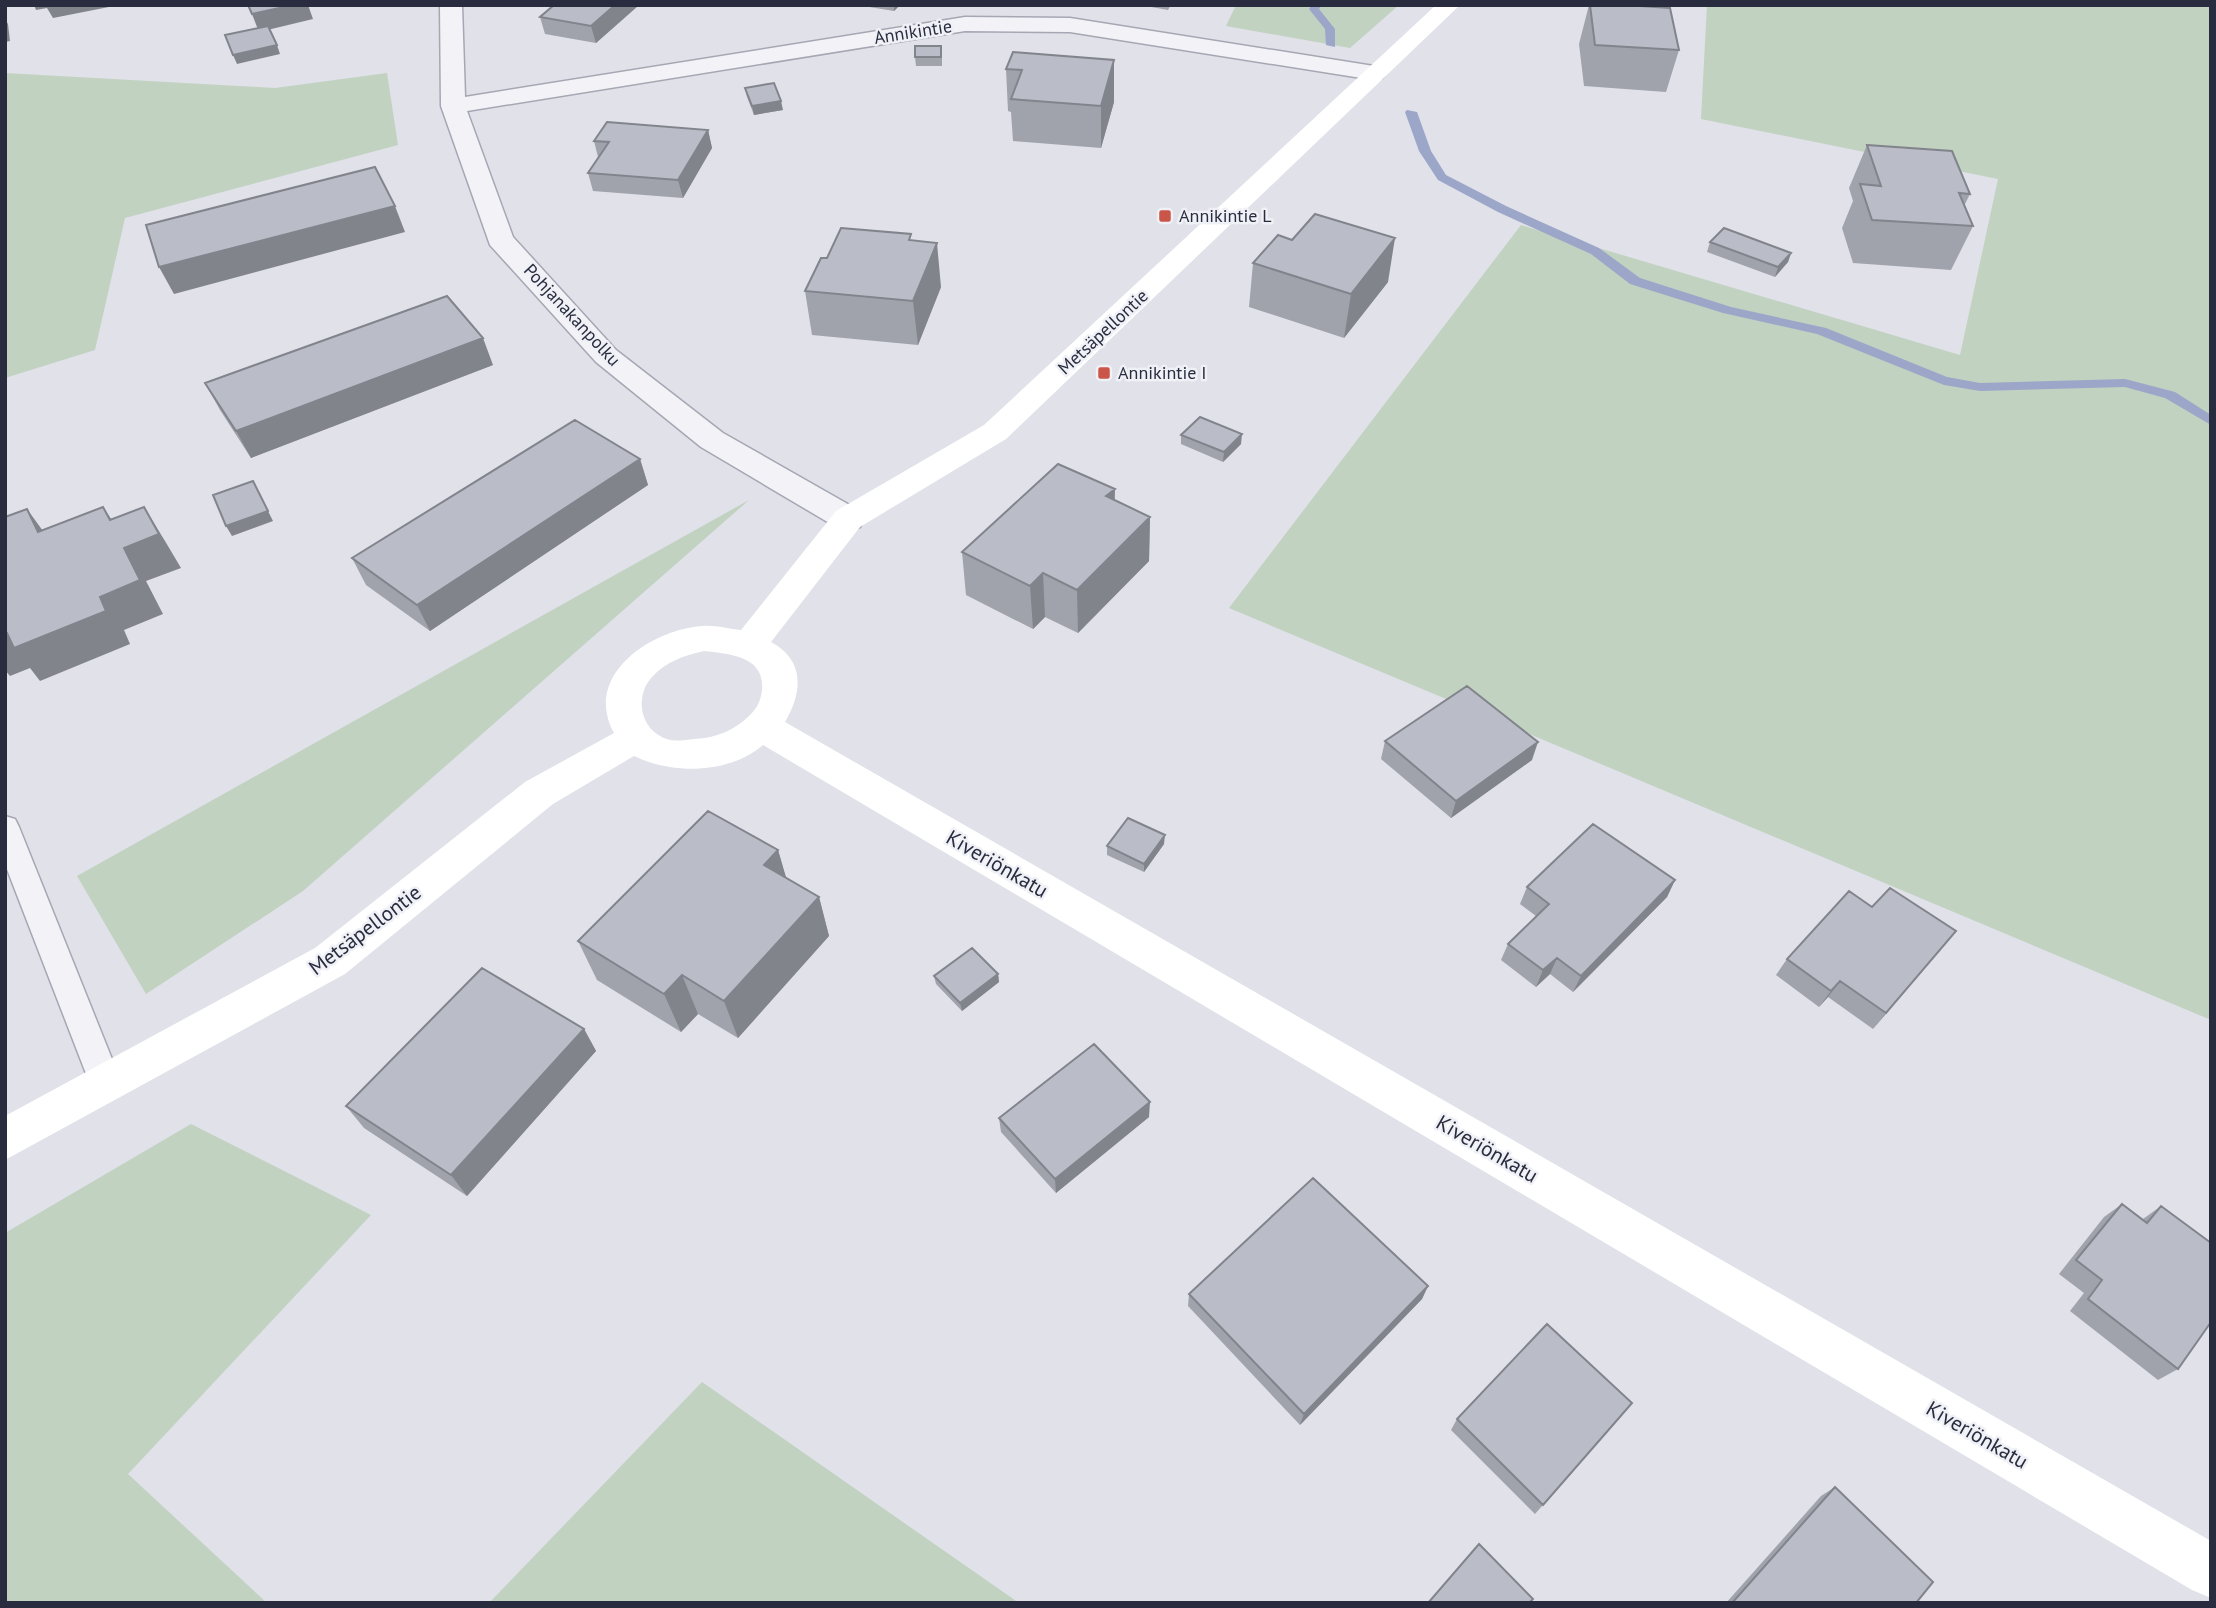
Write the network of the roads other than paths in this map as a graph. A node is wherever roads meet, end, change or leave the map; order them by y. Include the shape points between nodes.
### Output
1 (451, 5) edge
2 (1449, 5) edge
3 (1374, 73) junction
4 (453, 106) junction
5 (848, 519) junction
6 (750, 644) junction
7 (764, 728) junction
8 (635, 738) junction
9 (5, 827) edge
10 (106, 1084) junction
11 (5, 1139) edge
12 (2211, 1571) edge

1 - 4 street, Pohjanakanpolku
2 - 3 street, Metsäpellontie
3 - 4 street, Annikintie via 1070,25 965,24
3 - 5 street, Metsäpellontie via 995,432
4 - 5 street, Pohjanakanpolku via 500,239 606,356 712,440
5 - 6 street, Metsäpellontie
6 - 7 street via 780,671 783,690
6 - 8 street via 704,638 657,653 626,685 621,704 624,722
7 - 8 street via 734,747 697,756 672,755
7 - 12 street, Kiveriönkatu
8 - 10 street, Metsäpellontie via 539,793 330,961
9 - 10 lane
10 - 11 street, Metsäpellontie

